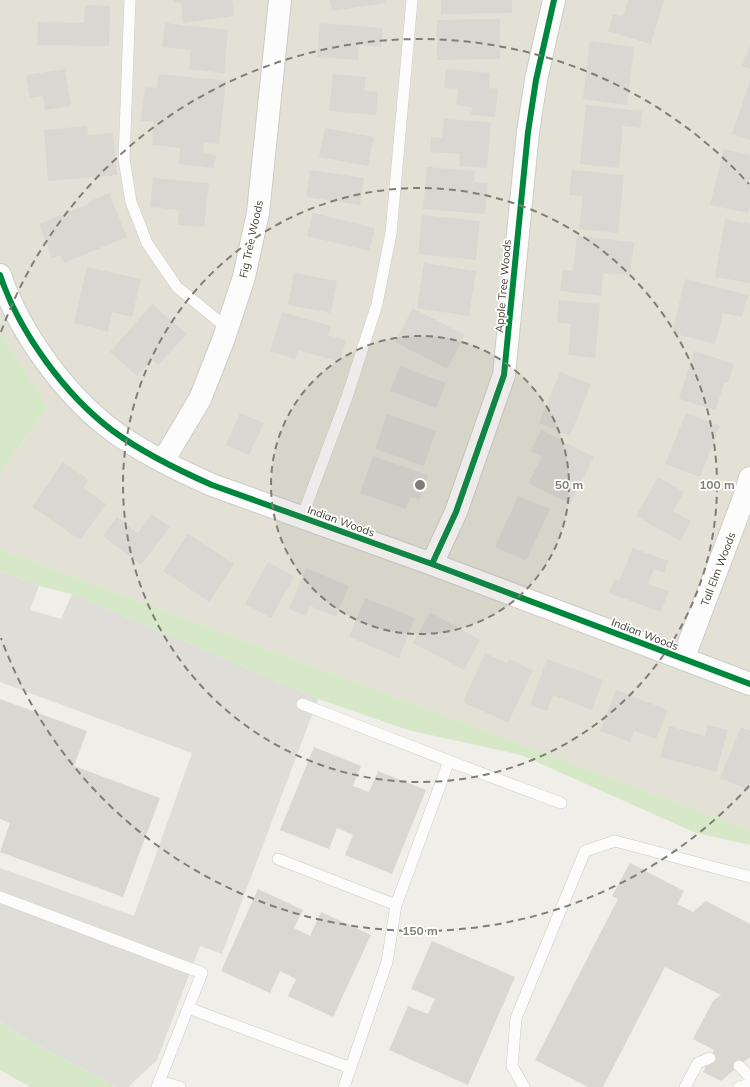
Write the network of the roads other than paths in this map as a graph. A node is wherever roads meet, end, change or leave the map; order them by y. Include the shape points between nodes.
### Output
1 (130, 0) edge
2 (280, 0) edge
3 (412, 0) edge
4 (554, 0) edge
5 (0, 276) edge
6 (227, 328) junction
7 (163, 461) junction
8 (750, 478) edge
9 (302, 517) junction
10 (432, 564) junction
11 (683, 659) junction
12 (750, 684) edge
13 (302, 704) dead end
14 (449, 761) junction
15 (561, 803) dead end
16 (278, 859) dead end
17 (750, 877) edge
18 (0, 897) edge
19 (396, 906) junction
20 (188, 1008) junction
21 (710, 1058) dead end
22 (739, 1066) dead end
23 (351, 1068) junction
24 (750, 1077) edge
25 (158, 1084) edge
26 (750, 1084) edge
27 (180, 1087) edge
28 (344, 1087) edge
29 (524, 1087) edge
30 (685, 1087) edge
31 (739, 1087) edge

1 - 6 lane via 124,159 131,202 147,243 177,287
2 - 6 street, Fig Tree Woods via 258,214 244,277
3 - 9 lane via 391,232 377,304 347,397
4 - 10 street, Apple Tree Woods via 536,80 528,132 504,375 456,512
5 - 7 street, Indian Woods via 17,314 36,347 59,377 113,431
6 - 7 street, Fig Tree Woods via 200,399
7 - 9 street, Indian Woods via 212,484
8 - 11 street, Tall Elm Woods
9 - 10 street, Indian Woods
10 - 11 street, Indian Woods
11 - 12 street, Indian Woods
13 - 14 lane
14 - 15 lane
14 - 19 lane
16 - 19 lane
17 - 29 lane via 615,841 585,851 516,1018 512,1066
18 - 20 lane via 202,973
19 - 23 lane via 387,962
20 - 23 lane
20 - 25 lane
21 - 30 lane via 698,1063
22 - 24 lane
23 - 28 lane
25 - 27 lane
26 - 31 lane

